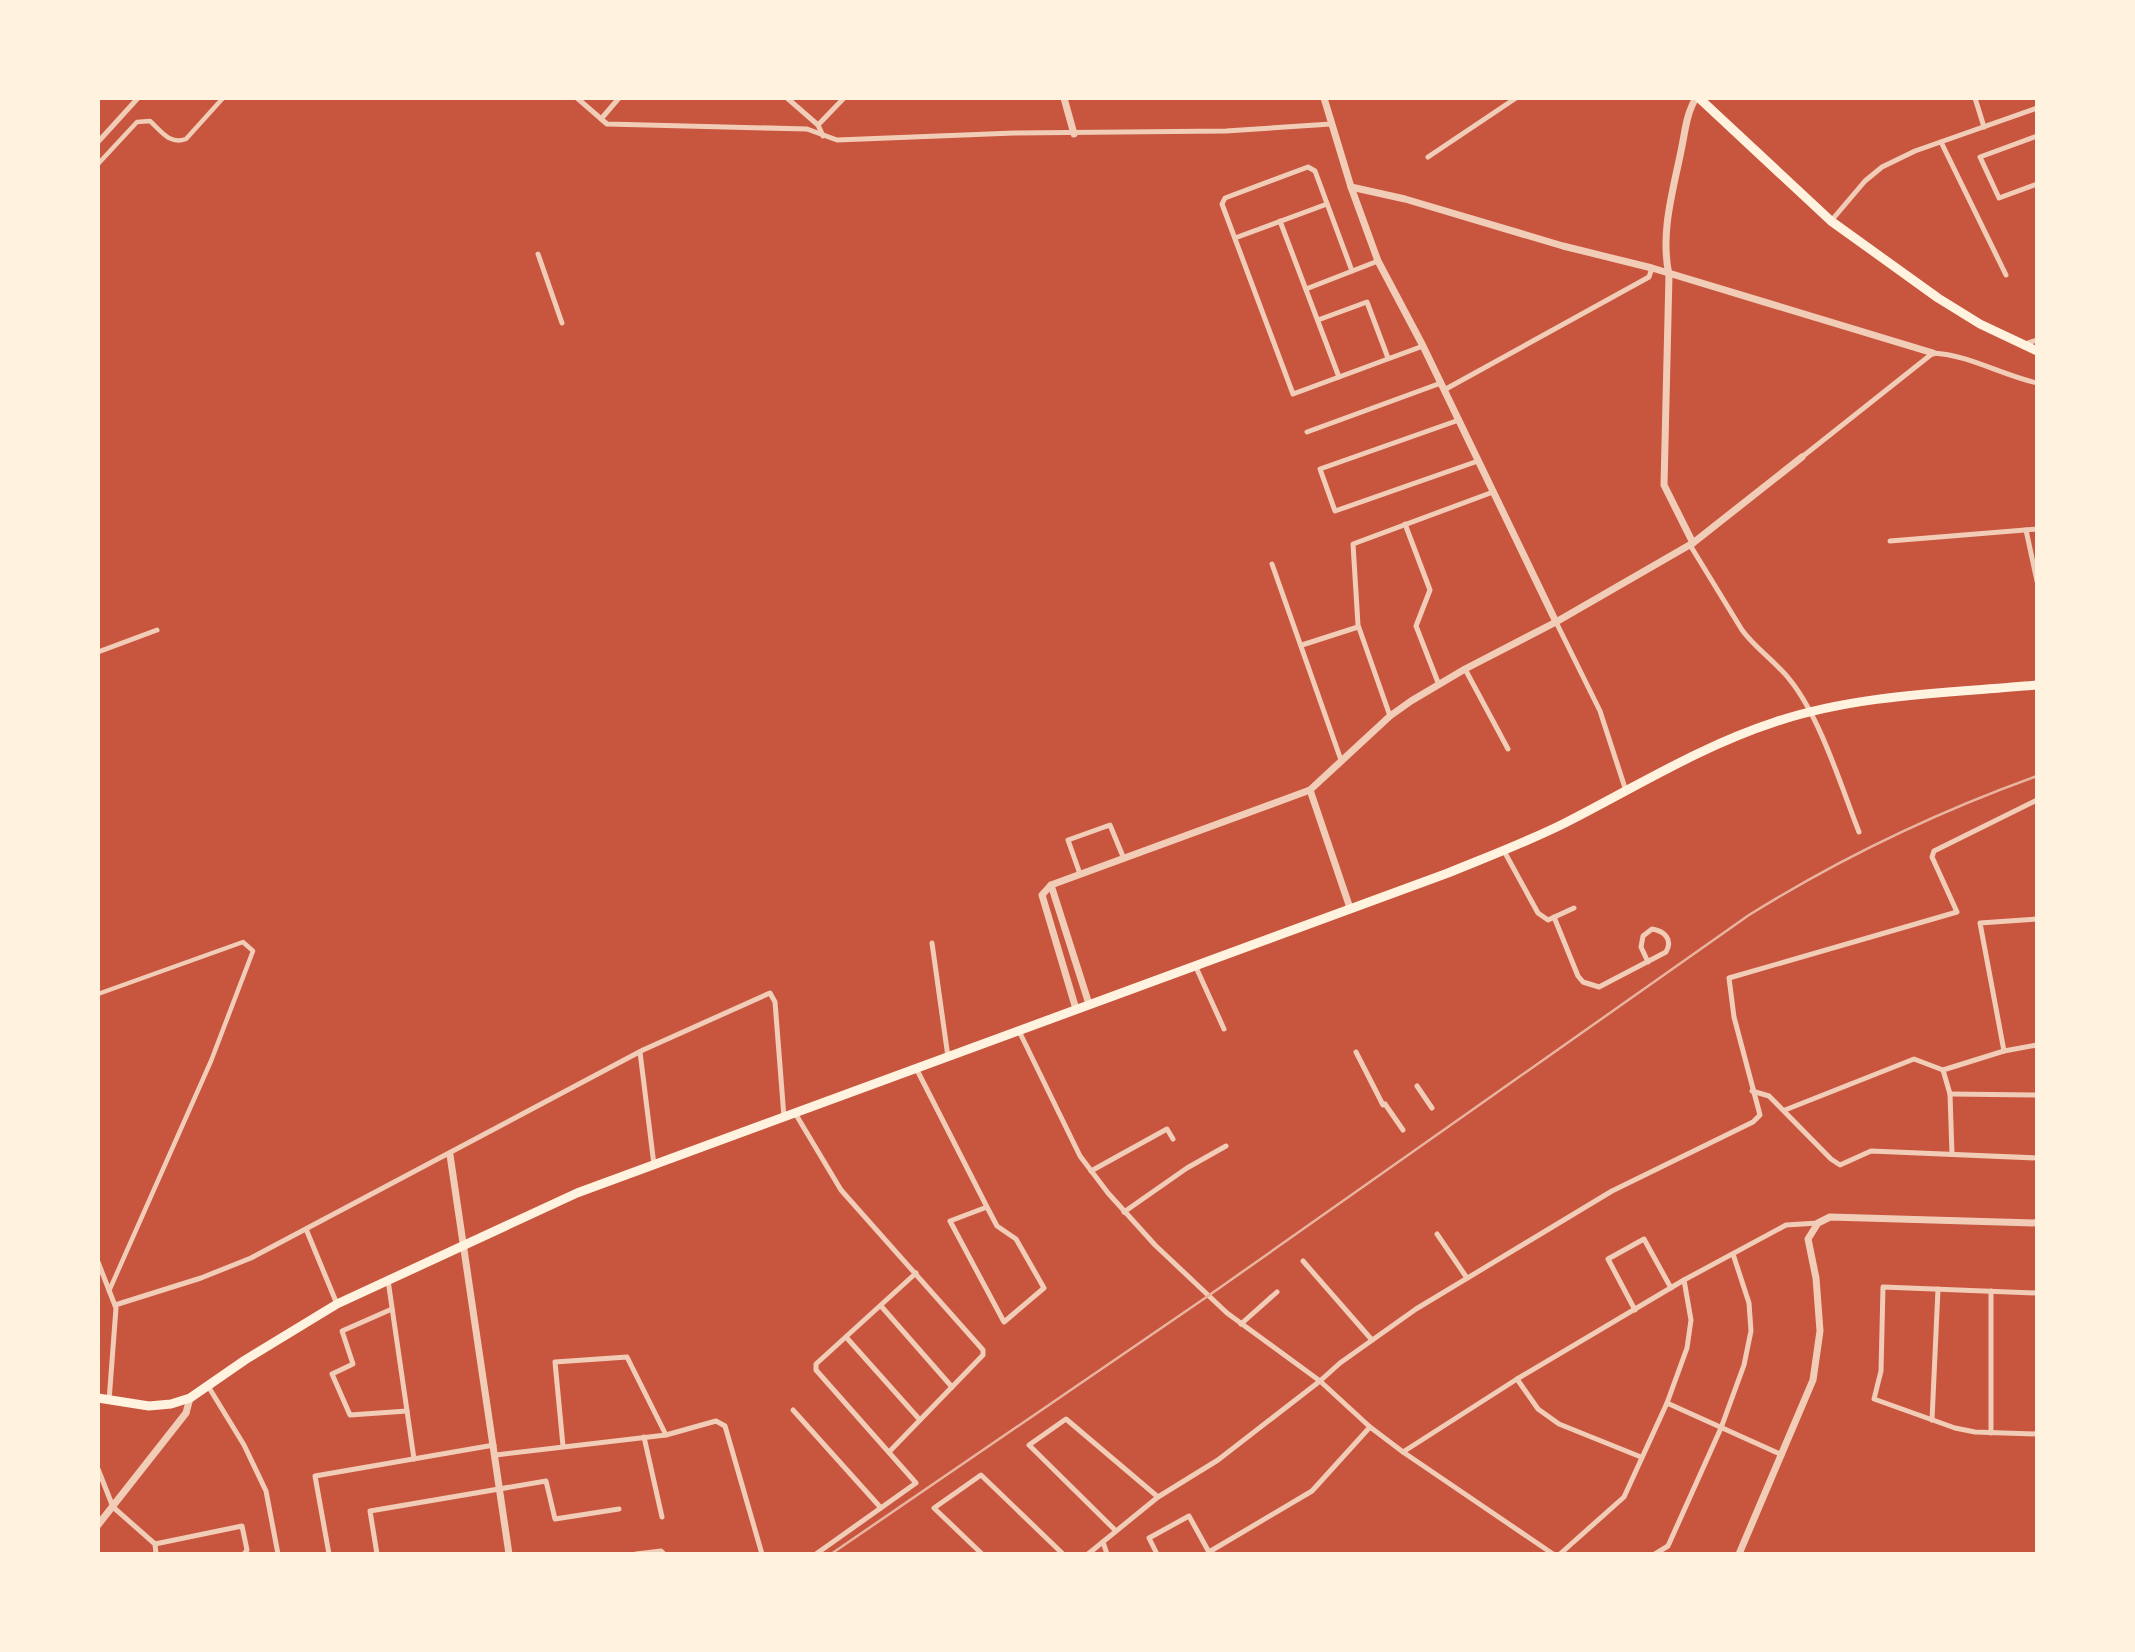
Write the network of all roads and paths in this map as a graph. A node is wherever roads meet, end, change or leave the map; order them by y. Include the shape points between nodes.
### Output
1 (138, 98) edge
2 (223, 98) edge
3 (577, 98) edge
4 (619, 98) edge
5 (787, 98) edge
6 (844, 98) edge
7 (1064, 98) edge
8 (1324, 98) edge
9 (1516, 98) edge
10 (1697, 98) edge
11 (1975, 98) edge
12 (2037, 108) edge
13 (601, 119) junction
14 (1331, 124) junction
15 (818, 125) junction
16 (1984, 127) junction
17 (1074, 134) junction
18 (823, 136) junction
19 (2037, 136) edge
20 (98, 142) edge
21 (1941, 142) junction
22 (1428, 157) dead end
23 (98, 164) edge
24 (2037, 184) edge
25 (1351, 187) junction
26 (1327, 204) junction
27 (1280, 221) junction
28 (1830, 221) junction
29 (1235, 238) junction
30 (538, 254) dead end
31 (1378, 261) junction
32 (1652, 268) junction
33 (1352, 271) junction
34 (1669, 275) junction
35 (2006, 275) dead end
36 (1306, 289) junction
37 (1318, 320) junction
38 (562, 323) dead end
39 (2037, 340) edge
40 (2022, 344) junction
41 (1423, 346) junction
42 (2037, 351) edge
43 (1933, 353) junction
44 (1388, 358) junction
45 (1339, 377) junction
46 (2037, 383) edge
47 (1443, 386) junction
48 (1459, 420) junction
49 (1307, 432) dead end
50 (1802, 457) joint
51 (1478, 461) junction
52 (1493, 492) junction
53 (1405, 524) junction
54 (2037, 529) edge
55 (2026, 530) junction
56 (1890, 541) dead end
57 (1692, 544) junction
58 (1272, 564) dead end
59 (2037, 581) edge
60 (1556, 622) junction
61 (1359, 627) junction
62 (157, 630) dead end
63 (1302, 645) junction
64 (98, 652) edge
65 (1465, 669) junction
66 (1439, 685) junction
67 (2037, 685) edge
68 (1811, 712) junction
69 (1390, 716) junction
70 (1508, 749) dead end
71 (1341, 760) junction
72 (1310, 790) junction
73 (1626, 791) junction
74 (2037, 800) edge
75 (1859, 832) dead end
76 (1504, 851) junction
77 (1124, 859) junction
78 (1080, 874) junction
79 (1051, 885) junction
80 (1350, 908) junction
81 (1574, 908) dead end
82 (1554, 917) junction
83 (2037, 919) edge
84 (932, 943) dead end
85 (1648, 962) junction
86 (1195, 965) junction
87 (98, 994) edge
88 (1089, 1004) junction
89 (1076, 1009) junction
90 (1224, 1028) dead end
91 (1019, 1031) junction
92 (2037, 1045) edge
93 (2004, 1051) junction
94 (640, 1052) junction
95 (1356, 1052) dead end
96 (948, 1057) junction
97 (916, 1069) junction
98 (1943, 1070) junction
99 (1417, 1086) dead end
100 (1752, 1091) junction
101 (1950, 1094) junction
102 (2037, 1095) edge
103 (1432, 1108) dead end
104 (1786, 1110) junction
105 (795, 1113) junction
106 (784, 1117) junction
107 (1403, 1130) dead end
108 (1173, 1139) dead end
109 (1226, 1146) dead end
110 (1952, 1154) junction
111 (450, 1155) junction
112 (2037, 1158) edge
113 (654, 1165) junction
114 (1091, 1171) junction
115 (987, 1207) junction
116 (1124, 1212) junction
117 (1818, 1223) junction
118 (2037, 1223) edge
119 (306, 1229) junction
120 (1437, 1234) dead end
121 (464, 1245) junction
122 (1733, 1254) junction
123 (1303, 1261) dead end
124 (98, 1262) edge
125 (916, 1273) junction
126 (1467, 1278) junction
127 (388, 1280) junction
128 (1684, 1280) junction
129 (1671, 1288) junction
130 (1938, 1289) junction
131 (109, 1291) junction
132 (1991, 1291) junction
133 (1277, 1292) dead end
134 (2037, 1293) edge
135 (337, 1304) junction
136 (114, 1305) junction
137 (881, 1306) junction
138 (393, 1310) junction
139 (1635, 1310) junction
140 (1241, 1324) junction
141 (846, 1337) junction
142 (1372, 1340) junction
143 (1517, 1380) junction
144 (1320, 1381) junction
145 (208, 1386) junction
146 (952, 1387) junction
147 (98, 1398) edge
148 (190, 1398) junction
149 (109, 1401) junction
150 (1667, 1403) junction
151 (407, 1410) junction
152 (793, 1410) dead end
153 (920, 1420) junction
154 (1932, 1420) junction
155 (1370, 1427) junction
156 (1721, 1428) junction
157 (1991, 1433) junction
158 (2037, 1434) edge
159 (666, 1435) junction
160 (644, 1437) junction
161 (494, 1445) junction
162 (563, 1446) junction
163 (889, 1452) junction
164 (1403, 1452) junction
165 (496, 1455) junction
166 (1782, 1455) junction
167 (1642, 1457) junction
168 (414, 1459) junction
169 (98, 1469) edge
170 (500, 1488) junction
171 (1158, 1497) junction
172 (113, 1507) junction
173 (668, 1508) dead end
174 (881, 1508) junction
175 (619, 1509) dead end
176 (660, 1509) junction
177 (608, 1511) junction
178 (662, 1517) dead end
179 (610, 1519) dead end
180 (98, 1525) edge
181 (1116, 1531) junction
182 (1103, 1542) junction
183 (155, 1544) junction
184 (1209, 1553) edge
185 (156, 1554) edge
186 (244, 1554) edge
187 (278, 1554) edge
188 (329, 1554) edge
189 (377, 1554) edge
190 (509, 1554) edge
191 (636, 1554) edge
192 (664, 1554) edge
193 (762, 1554) edge
194 (816, 1554) edge
195 (982, 1554) edge
196 (1063, 1554) edge
197 (1088, 1554) edge
198 (1107, 1554) edge
199 (1157, 1554) edge
200 (1553, 1554) edge
201 (1560, 1554) edge
202 (1655, 1554) edge
203 (1739, 1554) edge

1 - 20 street
2 - 23 street via 186,139 176,142 150,121 137,122
3 - 13 street
4 - 13 street
5 - 15 street
6 - 15 street
7 - 17 street
8 - 14 street
9 - 22 street
10 - 28 main road
10 - 34 street via 1686,124 1668,217
11 - 16 street
12 - 16 street
13 - 18 street via 609,125 807,129
14 - 17 street
14 - 25 street
15 - 18 street
16 - 21 street
17 - 18 street via 837,140
19 - 24 street via 1980,157 1999,198
21 - 28 street via 1882,167
21 - 35 street
25 - 31 street
25 - 32 street
26 - 27 street
26 - 29 street via 1315,172 1308,167 1225,198 1222,204
26 - 33 street
27 - 29 street
27 - 36 street
28 - 40 main road via 1938,298
29 - 45 street via 1293,394
30 - 38 street
31 - 33 street
31 - 41 street
32 - 34 street
32 - 47 street via 1649,277
33 - 36 street
34 - 43 street
34 - 57 street via 1664,485
36 - 37 street
37 - 44 street via 1367,302
37 - 45 street
39 - 40 street
40 - 42 main road
41 - 44 street
41 - 47 street
43 - 46 street via 1954,354
43 - 50 street
44 - 45 street
47 - 48 street
47 - 49 street
48 - 51 street
48 - 51 street via 1320,469 1335,511
50 - 57 street
51 - 52 street
52 - 53 street
52 - 60 street
53 - 61 street via 1353,544
53 - 66 street via 1430,590 1416,626
54 - 55 street
55 - 56 street
55 - 59 street
57 - 60 street
57 - 68 street via 1742,630 1790,679
58 - 63 street
60 - 65 street
60 - 73 street via 1600,711
61 - 63 street
61 - 69 street
62 - 64 street
63 - 71 street
65 - 66 street
65 - 70 street
66 - 69 street
67 - 68 main road via 1898,698
68 - 73 main road via 1749,731
68 - 75 street
69 - 71 street
71 - 72 street
72 - 77 street
72 - 80 street
73 - 76 main road
74 - 100 street via 1934,851 1932,857 1957,912 1729,978
76 - 80 main road
76 - 82 street via 1538,913 1548,920
77 - 78 street
77 - 78 street via 1110,825 1068,840
78 - 79 street
79 - 88 street
79 - 89 street via 1042,895
80 - 86 main road
81 - 82 street
82 - 85 street via 1583,982 1599,986
83 - 93 street via 1980,923
84 - 96 street
85 - 85 street via 1641,947 1643,936 1660,930 1667,936 1668,948
86 - 88 main road
86 - 90 street
87 - 131 street via 243,942 253,951 211,1061
88 - 89 main road
89 - 91 main road
91 - 96 main road
91 - 114 street
92 - 93 street
93 - 98 street
94 - 106 street via 770,993 775,1002
94 - 111 street
94 - 113 street
95 - 107 street
96 - 97 main road
97 - 105 main road
97 - 115 street
98 - 101 street
98 - 104 street via 1914,1059
99 - 103 street
100 - 104 street via 1769,1096
100 - 126 street via 1760,1115 1753,1122 1612,1191
101 - 102 street
101 - 110 street
104 - 110 street via 1840,1165 1871,1151
105 - 106 main road
105 - 125 street via 841,1190
106 - 113 main road
108 - 114 street via 1167,1129
109 - 116 street
110 - 112 street
111 - 119 street
111 - 121 street
113 - 121 main road via 577,1193
114 - 116 street
115 - 115 street via 997,1226 1017,1239 1044,1288 1004,1322 950,1222
116 - 140 street
117 - 118 street via 1830,1217
117 - 122 street via 1786,1225
117 - 166 street via 1808,1239 1820,1331 1813,1380
119 - 135 street
119 - 136 street via 201,1278
120 - 126 street
121 - 127 main road
121 - 161 street
122 - 128 street
122 - 156 street via 1749,1303 1751,1331
123 - 142 street
124 - 131 street
125 - 137 street
125 - 146 street via 983,1350
126 - 142 street
127 - 135 main road
127 - 138 street
128 - 129 street
128 - 150 street via 1691,1320
129 - 139 street
129 - 139 street via 1644,1239 1608,1259
130 - 132 street
130 - 154 street
130 - 154 street via 1883,1287 1881,1371 1874,1399
131 - 136 street
132 - 134 street
132 - 157 street
133 - 140 street
135 - 145 main road
136 - 149 street
137 - 141 street
137 - 146 street
138 - 151 street
138 - 151 street via 342,1331 353,1364 332,1374 350,1415
139 - 143 street
140 - 144 street
141 - 153 street
141 - 163 street via 816,1364 816,1370
142 - 144 street
143 - 164 street
143 - 167 street via 1538,1409 1559,1424
144 - 155 street
144 - 171 street via 1218,1460
145 - 148 main road
145 - 187 street via 266,1490
146 - 153 street
147 - 149 main road
148 - 149 main road via 149,1406
148 - 172 street via 186,1413
150 - 156 street
150 - 167 street
151 - 168 street
152 - 174 street
153 - 163 street
154 - 157 street
155 - 164 street
155 - 184 street via 1312,1491
156 - 166 street
156 - 202 street via 1668,1546
157 - 158 street
159 - 160 street
159 - 162 street via 628,1357 555,1362
159 - 193 street via 716,1421 725,1426
160 - 162 street
160 - 176 street
161 - 165 street
161 - 168 street
162 - 165 street
163 - 174 street via 916,1483
164 - 200 street
165 - 170 street
166 - 203 street
167 - 201 street via 1624,1497
168 - 188 street via 315,1476
169 - 172 street
170 - 177 street via 546,1482 555,1519
170 - 189 street via 370,1511
170 - 190 street
171 - 181 street
171 - 181 street via 1066,1419 1028,1445
172 - 180 street
172 - 183 street
173 - 176 street
174 - 194 street
175 - 177 street
176 - 178 street
177 - 179 street
181 - 182 street
182 - 197 street
182 - 198 street
183 - 185 street
183 - 186 street via 242,1527
184 - 199 street via 1189,1516 1149,1538
191 - 192 street
195 - 196 street via 934,1508 981,1475

